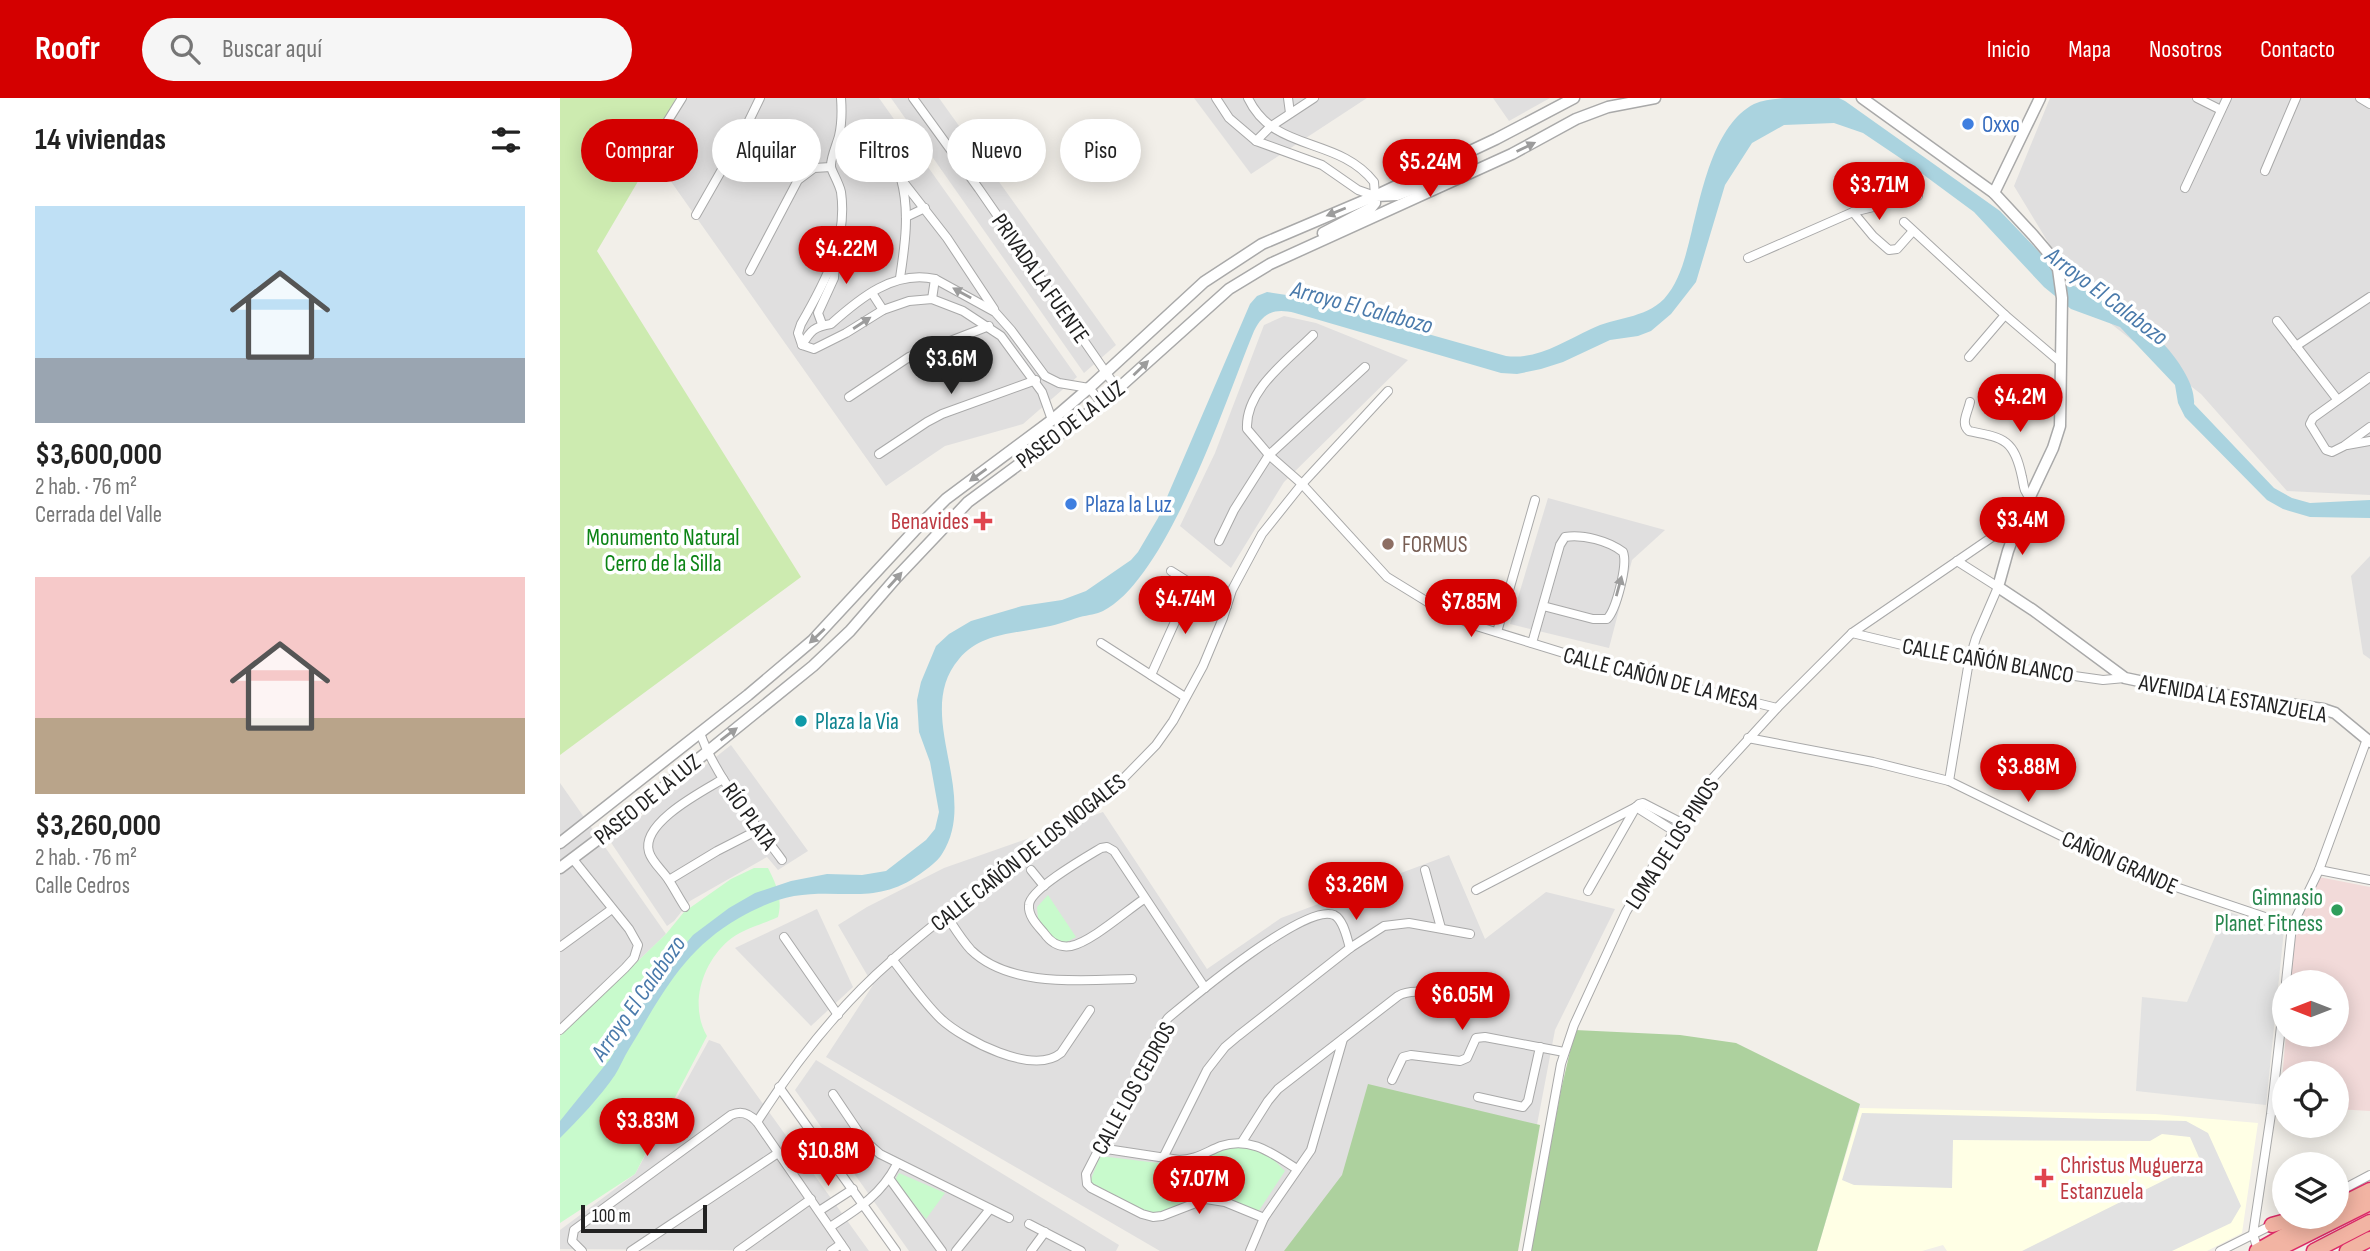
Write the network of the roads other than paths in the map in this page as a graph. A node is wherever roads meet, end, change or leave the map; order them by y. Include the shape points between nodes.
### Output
1 (682, 98) edge
2 (760, 98) edge
3 (841, 98) edge
4 (913, 98) edge
5 (1216, 98) edge
6 (1248, 98) edge
7 (1288, 98) edge
8 (1314, 98) edge
9 (1574, 98) edge
10 (1654, 98) edge
11 (1862, 98) edge
12 (2040, 98) edge
13 (2197, 98) edge
14 (2227, 98) edge
15 (2296, 98) edge
16 (2221, 110) junction
17 (1290, 113) junction
18 (669, 119) edge
19 (1270, 127) junction
20 (1256, 141) junction
21 (1331, 150) junction
22 (1322, 165) junction
23 (1484, 166) junction
24 (831, 167) junction
25 (2265, 171) dead end
26 (1365, 172) junction
27 (901, 182) edge
28 (903, 182) edge
29 (1349, 183) junction
30 (2185, 188) dead end
31 (1994, 193) junction
32 (1375, 196) junction
33 (1918, 196) dead end
34 (925, 208) junction
35 (1853, 212) junction
36 (696, 215) dead end
37 (906, 217) junction
38 (1904, 222) dead end
39 (1913, 231) junction
40 (1310, 245) junction
41 (835, 258) junction
42 (1748, 258) dead end
43 (750, 271) dead end
44 (900, 278) junction
45 (935, 279) junction
46 (872, 293) junction
47 (2370, 297) edge
48 (932, 299) junction
49 (1184, 300) junction
50 (883, 310) junction
51 (995, 312) junction
52 (2005, 315) junction
53 (1198, 316) junction
54 (2277, 321) dead end
55 (822, 324) junction
56 (989, 326) junction
57 (1313, 335) dead end
58 (802, 345) junction
59 (2295, 346) junction
60 (1969, 356) dead end
61 (2059, 361) junction
62 (1365, 367) dead end
63 (1107, 373) junction
64 (1045, 376) junction
65 (2370, 377) edge
66 (1034, 382) junction
67 (1089, 388) junction
68 (1118, 390) junction
69 (1388, 391) dead end
70 (849, 397) dead end
71 (2337, 400) junction
72 (1970, 402) dead end
73 (1102, 403) junction
74 (1052, 420) junction
75 (2370, 427) edge
76 (2370, 441) edge
77 (2344, 446) junction
78 (1016, 447) junction
79 (879, 454) dead end
80 (1269, 455) junction
81 (1025, 460) junction
82 (1302, 484) junction
83 (2030, 496) junction
84 (1535, 500) dead end
85 (2020, 518) junction
86 (1219, 541) dead end
87 (1957, 561) junction
88 (1171, 571) dead end
89 (1192, 584) junction
90 (1998, 587) junction
91 (1227, 606) junction
92 (1543, 606) junction
93 (1497, 632) junction
94 (1852, 634) junction
95 (1101, 643) dead end
96 (1532, 643) junction
97 (1969, 661) junction
98 (1151, 675) junction
99 (2125, 678) junction
100 (748, 695) junction
101 (1185, 697) junction
102 (1777, 708) junction
103 (759, 712) junction
104 (700, 733) junction
105 (1748, 738) junction
106 (2368, 740) edge
107 (706, 751) junction
108 (723, 779) junction
109 (1949, 781) junction
110 (1636, 807) junction
111 (1680, 822) junction
112 (760, 829) junction
113 (1674, 831) junction
114 (560, 843) edge
115 (572, 858) junction
116 (782, 860) dead end
117 (560, 868) edge
118 (1031, 870) dead end
119 (1424, 870) dead end
120 (2319, 870) junction
121 (669, 880) junction
122 (2370, 880) edge
123 (1044, 886) junction
124 (1476, 890) dead end
125 (1588, 891) dead end
126 (1144, 899) junction
127 (685, 907) dead end
128 (612, 909) junction
129 (946, 915) junction
130 (2292, 926) junction
131 (1441, 928) junction
132 (1470, 933) dead end
133 (784, 937) dead end
134 (560, 947) edge
135 (1350, 948) junction
136 (892, 959) junction
137 (2287, 970) edge
138 (1132, 979) dead end
139 (1205, 988) junction
140 (1454, 998) dead end
141 (1090, 1010) dead end
142 (838, 1015) junction
143 (560, 1030) edge
144 (1343, 1039) junction
145 (1540, 1047) junction
146 (2279, 1047) edge
147 (1564, 1052) junction
148 (1392, 1080) dead end
149 (779, 1087) junction
150 (833, 1094) dead end
151 (1478, 1097) dead end
152 (757, 1122) junction
153 (1241, 1142) junction
154 (1100, 1147) junction
155 (778, 1153) junction
156 (1163, 1158) junction
157 (897, 1164) junction
158 (1297, 1169) junction
159 (2370, 1175) edge
160 (889, 1178) junction
161 (2349, 1186) edge
162 (852, 1189) junction
163 (2370, 1190) edge
164 (811, 1199) junction
165 (2349, 1200) edge
166 (2370, 1203) edge
167 (864, 1205) junction
168 (990, 1209) junction
169 (819, 1211) junction
170 (1009, 1218) dead end
171 (1264, 1218) junction
172 (2370, 1222) edge
173 (1029, 1224) dead end
174 (2272, 1225) edge
175 (830, 1227) junction
176 (2296, 1229) edge
177 (1045, 1232) junction
178 (2253, 1234) junction
179 (2370, 1239) edge
180 (844, 1247) edge
181 (2258, 1250) edge
182 (582, 1251) edge
183 (631, 1251) edge
184 (738, 1251) edge
185 (831, 1251) edge
186 (896, 1251) edge
187 (942, 1251) edge
188 (956, 1251) edge
189 (1031, 1251) edge
190 (1081, 1251) edge
191 (1250, 1251) edge
192 (1527, 1251) edge
193 (2220, 1251) edge
194 (2274, 1251) edge
195 (2314, 1251) edge
196 (2347, 1251) edge

1 - 18 street
2 - 36 street
3 - 24 street via 842,122
4 - 63 street, PRIVADA LA FUENTE
5 - 20 street via 1229,118
6 - 19 street
7 - 17 street
8 - 17 street
9 - 32 street, PASEO DE LA LUZ
23 -> 10 street, PASEO DE LA LUZ via 1576,119
11 - 31 street
12 - 31 street
13 - 16 street
14 - 16 street
15 - 25 street
16 - 30 street
17 - 19 street
19 - 20 street
19 - 21 street
20 - 22 street
21 - 22 street
21 - 26 street
22 - 29 street
23 - 32 street via 1397,195
23 - 40 street, PASEO DE LA LUZ
24 - 41 street via 842,202
24 - 43 street via 814,168 798,180
26 - 29 street
26 - 32 street via 1374,182
27 - 37 street
28 - 34 street
29 - 32 street
31 - 61 street via 2058,269 2062,298
32 - 40 street via 1373,206 1332,227
32 -> 49 street, PASEO DE LA LUZ via 1262,244
33 - 35 street
34 - 37 street
34 - 51 street
35 - 39 street via 1889,250 1897,249
35 - 42 street
37 - 44 street
38 - 39 street
39 - 52 street
40 - 53 street, PASEO DE LA LUZ via 1251,274
41 - 55 street via 834,278 818,313
41 - 58 street via 801,324
44 - 45 street
44 - 46 street
45 - 48 street
51 -> 45 street
46 - 50 street
46 - 55 street via 831,324
47 - 59 street
48 - 50 street
48 - 56 street
49 - 53 street
49 - 63 street, PASEO DE LA LUZ
58 -> 50 street via 823,346
51 - 64 street
52 - 60 street
52 - 61 street
68 -> 53 street, PASEO DE LA LUZ
54 - 59 street
55 - 58 street
56 - 66 street
56 - 70 street via 909,357
57 - 80 street, CALLE CAÑÓN DE LA MESA via 1263,386 1248,416 1247,429
59 - 71 street
61 - 83 street via 2060,426
62 - 80 street
63 - 67 street, PASEO DE LA LUZ
63 - 68 street, PRIVADA LA FUENTE
64 - 66 street
64 - 67 street
65 - 71 street
66 - 74 street
66 - 79 street via 942,414
67 - 73 street
67 - 74 street, PASEO DE LA LUZ
68 - 73 street, PASEO DE LA LUZ
69 - 82 street, CALLE CAÑÓN DE LOS NOGALES
71 - 77 street via 2310,424 2326,450
72 - 83 street via 1965,428 2007,442
73 - 81 street, PASEO DE LA LUZ
74 - 78 street, PASEO DE LA LUZ
75 - 77 street
76 - 77 street
78 - 81 street
78 -> 100 street, PASEO DE LA LUZ via 946,499 822,632
80 - 82 street, CALLE CAÑÓN DE LA MESA
80 - 86 street
103 -> 81 street, PASEO DE LA LUZ via 850,631 968,502
82 - 91 street, CALLE CAÑÓN DE LOS NOGALES via 1262,534
82 - 93 street, CALLE CAÑÓN DE LA MESA via 1387,578 1439,609
83 - 85 street
84 - 93 street
85 - 87 street, LOMA DE LOS PINOS
85 - 90 street
87 - 90 street, AVENIDA LA ESTANZUELA
87 - 94 street, LOMA DE LOS PINOS
88 - 89 street
89 - 91 street
89 - 98 street
90 - 97 street
90 - 99 street, AVENIDA LA ESTANZUELA
91 - 101 street, CALLE CAÑÓN DE LOS NOGALES
92 -> 92 street via 1607,619 1625,563 1623,552 1579,536 1565,537
92 - 96 street
93 - 96 street, CALLE CAÑÓN DE LA MESA
94 - 97 street, CALLE CAÑÓN BLANCO
94 - 102 street, LOMA DE LOS PINOS
95 - 98 street
96 - 102 street, CALLE CAÑÓN DE LA MESA
97 - 99 street, CALLE CAÑÓN BLANCO via 2102,680
97 - 109 street
98 - 101 street
99 - 106 street, AVENIDA LA ESTANZUELA via 2323,709 2335,713
100 - 103 street
100 - 104 street, PASEO DE LA LUZ
101 - 129 street, CALLE CAÑÓN DE LOS NOGALES via 1156,745 1116,786 1088,810 1040,839
102 - 105 street, LOMA DE LOS PINOS
107 -> 103 street, PASEO DE LA LUZ
104 - 107 street, RÍO PLATA
104 - 114 street, PASEO DE LA LUZ
105 - 109 street, CAÑON GRANDE
105 - 111 street, LOMA DE LOS PINOS
106 - 120 street
107 - 108 street, RÍO PLATA
107 - 115 street, PASEO DE LA LUZ
108 - 112 street, RÍO PLATA
108 - 121 street via 664,818 649,840 651,856
109 - 130 street, CAÑON GRANDE via 2143,876
110 - 111 street via 1643,803
110 - 113 street
110 - 124 street
110 - 125 street
111 - 113 street, LOMA DE LOS PINOS
112 - 116 street, RÍO PLATA
112 - 121 street
113 - 147 street, LOMA DE LOS PINOS via 1616,933
115 - 117 street, PASEO DE LA LUZ
115 - 128 street
118 - 123 street
119 - 131 street
120 - 122 street
120 - 130 street
121 - 127 street
123 - 126 street via 1107,847
123 - 126 street via 1029,901 1031,915 1050,941 1063,947 1082,942
126 - 139 street
128 - 134 street
128 - 143 street via 634,936 637,953
129 - 136 street, CALLE CAÑÓN DE LOS NOGALES
129 - 138 street via 972,951 1001,968 1064,982
130 - 137 street
131 - 132 street
131 - 135 street via 1396,923
133 - 142 street
135 - 139 street, CALLE LOS CEDROS via 1340,919 1322,915 1284,931
135 - 156 street via 1221,1053 1207,1070
136 - 141 street via 940,1018 959,1034 1017,1058 1056,1057
136 - 142 street, CALLE CAÑÓN DE LOS NOGALES
139 - 154 street, CALLE LOS CEDROS via 1160,1030
140 - 144 street via 1404,993
142 - 149 street, CALLE CAÑÓN DE LOS NOGALES
144 - 153 street via 1278,1088
144 - 158 street via 1311,1150
145 - 147 street
145 - 148 street via 1476,1038 1467,1058 1460,1061 1403,1057
145 - 151 street via 1523,1107
146 - 178 street
147 - 192 street, LOMA DE LOS PINOS
149 - 152 street, CALLE CAÑÓN DE LOS NOGALES
149 - 162 street
150 - 157 street via 864,1140
152 - 155 street
152 - 182 street via 743,1113 731,1115 590,1218 572,1233 573,1244
153 - 156 street via 1189,1160
153 - 158 street via 1261,1147
154 - 156 street
154 - 171 street, CALLE LOS CEDROS via 1086,1174 1087,1184 1142,1214 1153,1217 1214,1199
155 - 164 street
155 - 183 street
157 - 160 street
157 - 168 street
158 - 171 street
159 - 161 street
160 - 167 street
160 - 187 street
162 - 167 street
162 - 169 street
163 - 165 highway
164 - 169 street
164 - 184 street
166 - 194 highway
167 - 175 street
167 - 186 street
168 - 170 street
168 - 188 street
169 - 175 street
171 - 191 street
172 - 195 highway
173 - 177 street
174 - 178 street
175 - 180 street
176 - 181 highway
177 - 189 street
177 - 190 street
178 - 181 street
178 - 193 street
179 - 196 highway
180 - 185 street

